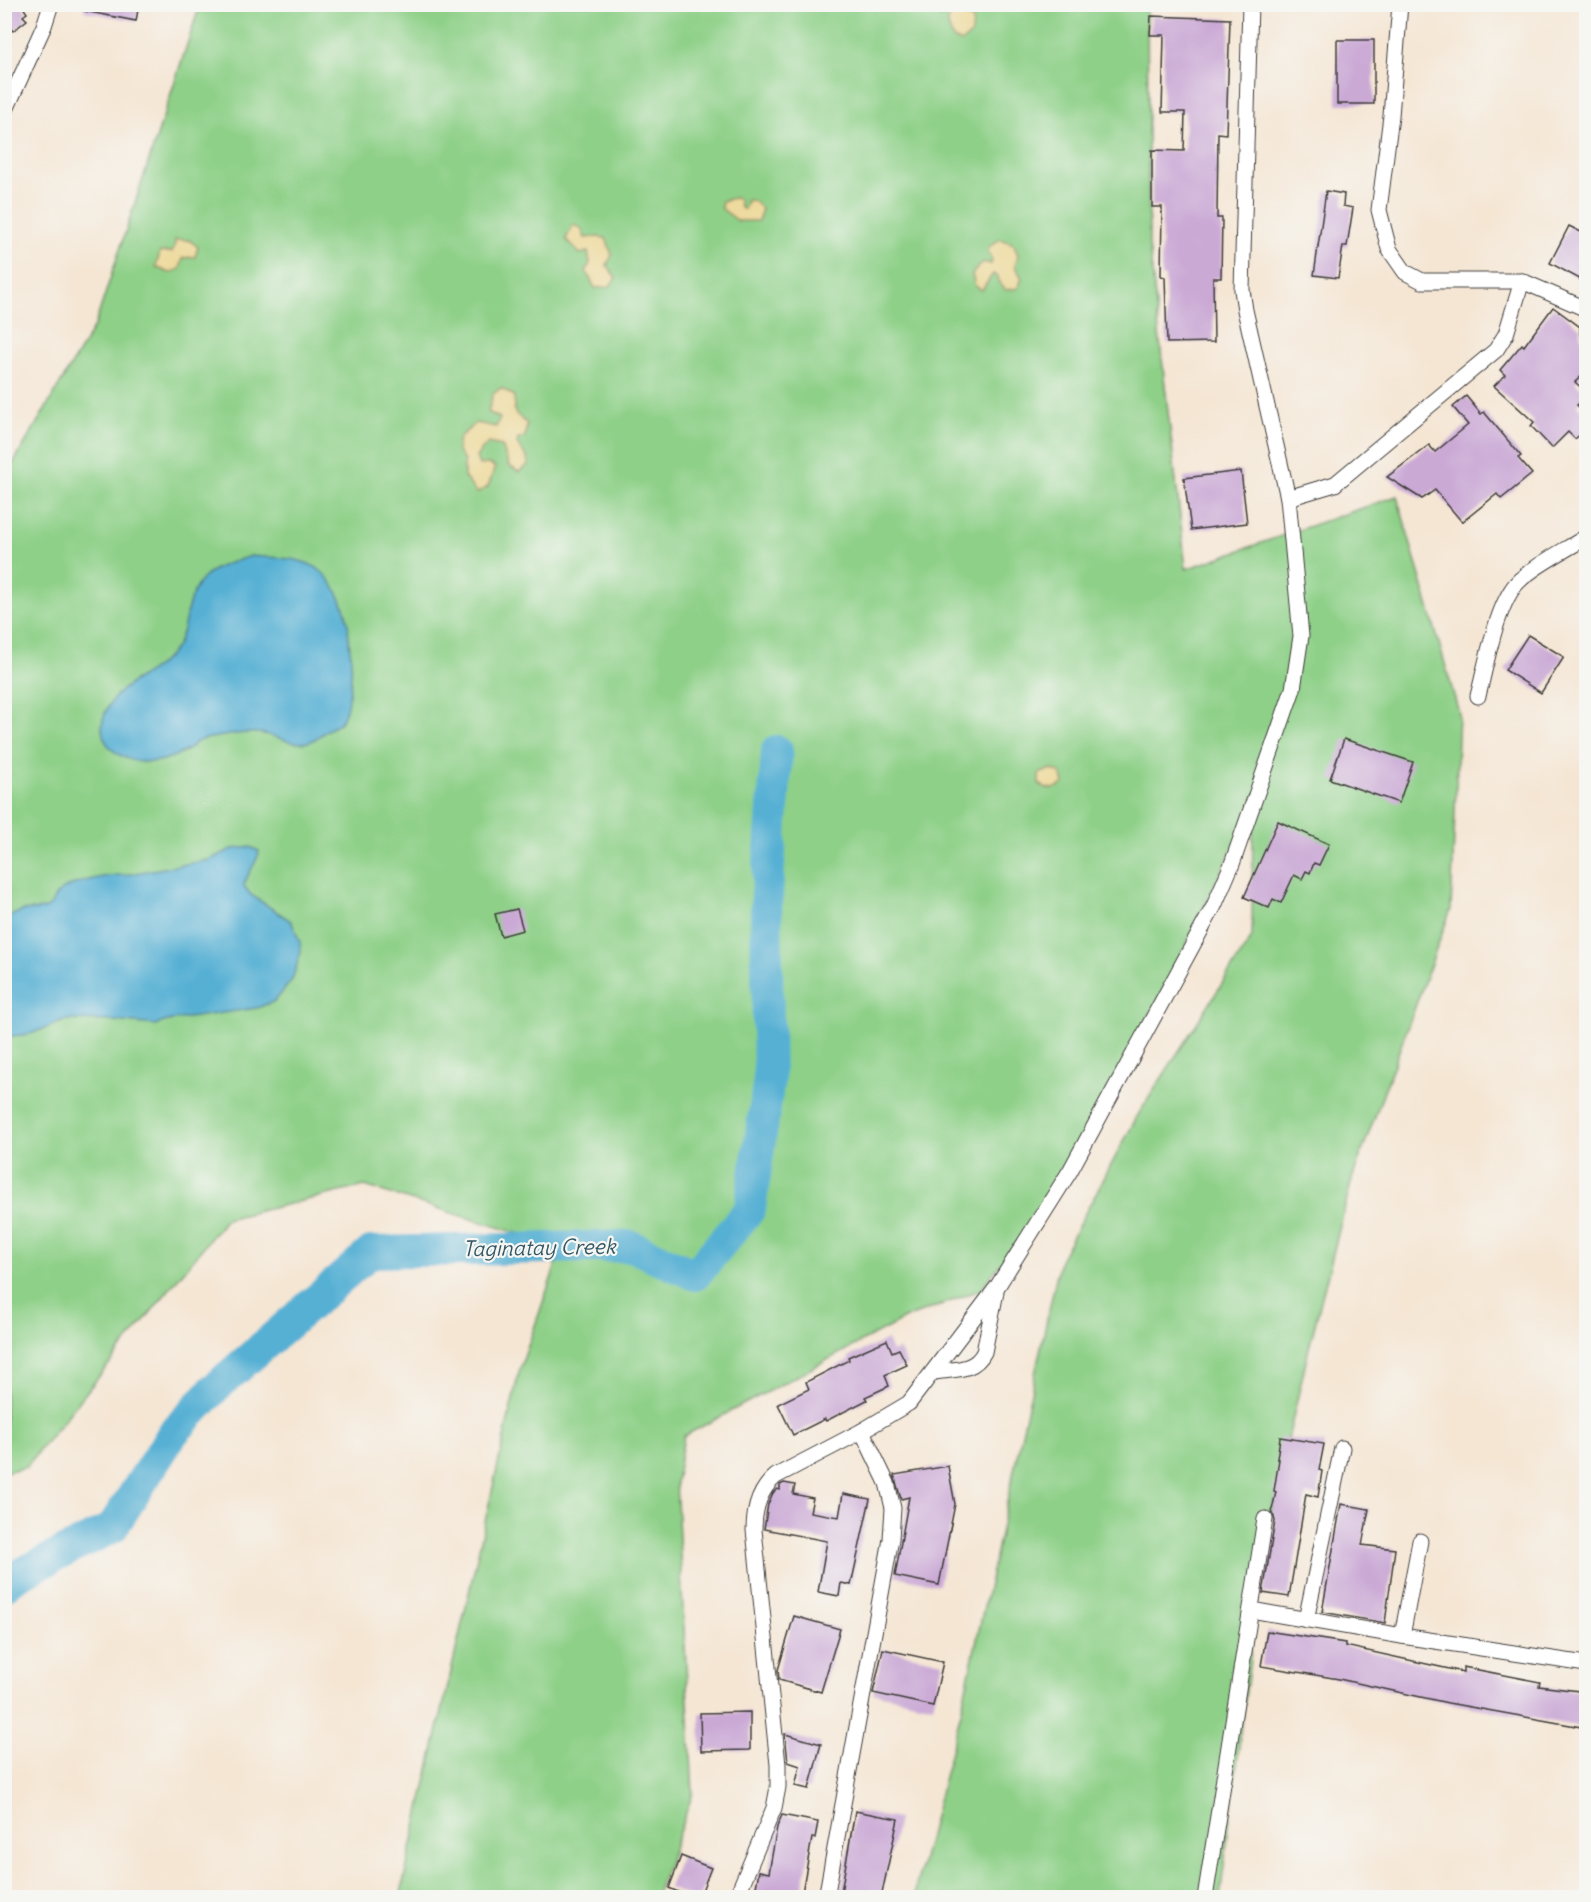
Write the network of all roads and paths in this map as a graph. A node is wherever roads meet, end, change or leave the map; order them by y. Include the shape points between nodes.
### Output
1 (51, 4) edge
2 (1250, 4) edge
3 (1400, 4) edge
4 (4, 114) edge
5 (1522, 281) junction
6 (1587, 309) edge
7 (1288, 498) junction
8 (1587, 537) edge
9 (1478, 696) dead end
10 (997, 1287) junction
11 (933, 1372) junction
12 (862, 1431) junction
13 (1342, 1448) dead end
14 (1265, 1520) dead end
15 (1420, 1541) dead end
16 (1251, 1610) junction
17 (1306, 1620) junction
18 (1402, 1636) junction
19 (1587, 1664) edge
20 (736, 1898) edge
21 (826, 1898) edge
22 (1205, 1898) edge

1 - 4 street
2 - 7 street via 1242,290
3 - 5 street via 1379,210 1389,249 1405,272 1422,281
5 - 6 street
5 - 7 street via 1506,334 1496,350 1335,484
7 - 10 street via 1301,636 1299,658 1290,699 1232,864 1214,906 1070,1171
8 - 9 street via 1512,589 1501,612
10 - 11 street
10 - 11 street via 980,1361 972,1367
11 - 12 street via 909,1403
12 - 20 street via 777,1476 768,1483 754,1512 778,1787 774,1808
12 - 21 street via 887,1483 893,1508 891,1539
13 - 17 street
14 - 16 street
15 - 18 street
16 - 17 street
16 - 22 street
17 - 18 street
18 - 19 street

